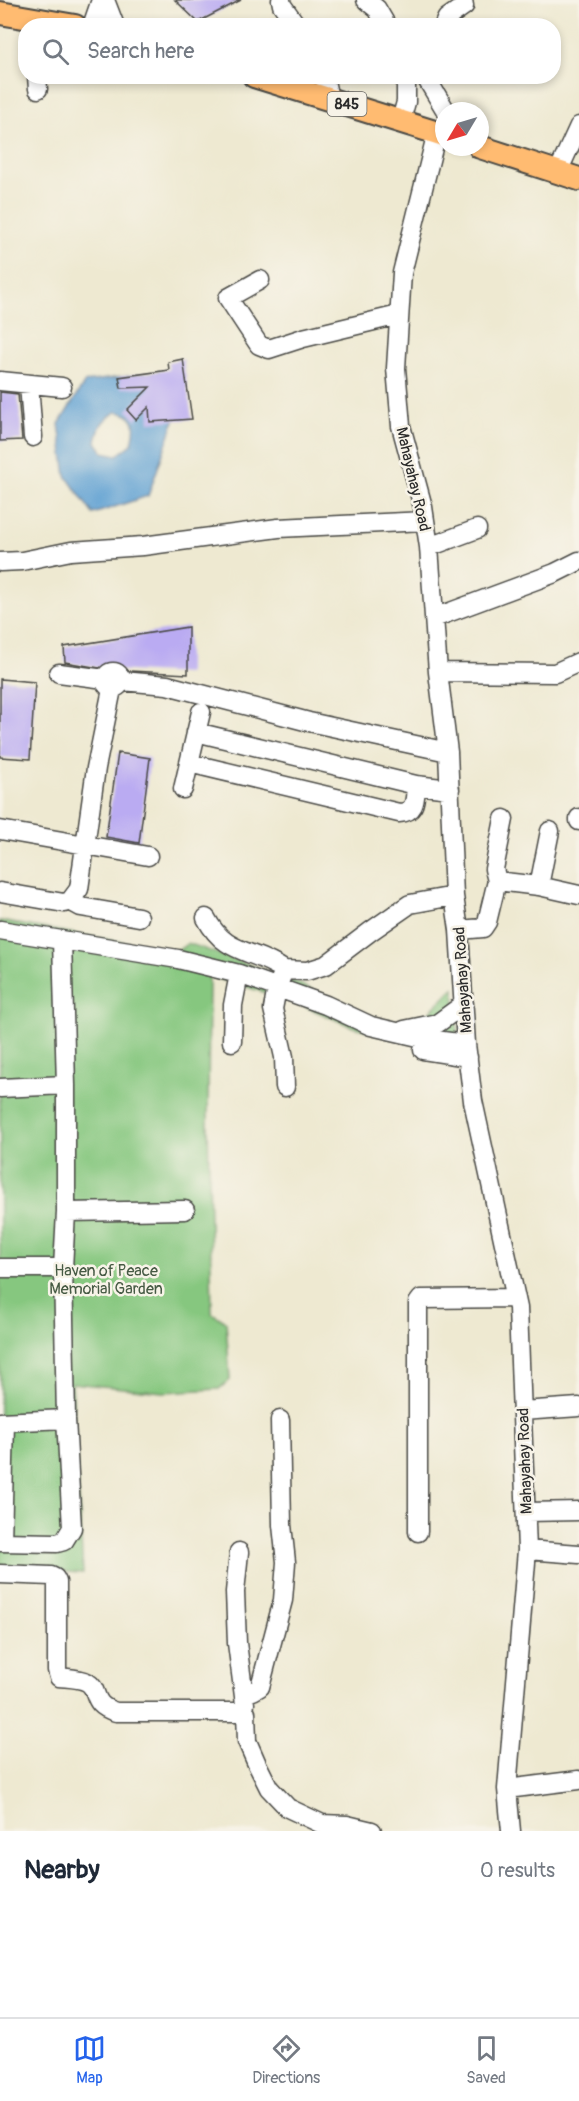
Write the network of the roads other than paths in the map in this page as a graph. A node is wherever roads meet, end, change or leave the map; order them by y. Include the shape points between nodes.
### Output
1 (103, 0) edge
2 (281, 0) edge
3 (366, 0) edge
4 (378, 0) edge
5 (463, 0) edge
6 (0, 14) edge
7 (18, 18) edge
8 (95, 18) edge
9 (111, 18) edge
10 (291, 18) edge
11 (382, 18) edge
12 (390, 18) edge
13 (447, 18) edge
14 (280, 84) edge
15 (326, 84) edge
16 (406, 84) edge
17 (430, 84) edge
18 (329, 99) junction
19 (441, 102) edge
20 (401, 120) junction
21 (579, 126) edge
22 (435, 129) edge
23 (489, 150) edge
24 (435, 153) edge
25 (568, 176) edge
26 (260, 280) dead end
27 (399, 315) junction
28 (0, 381) edge
29 (29, 384) junction
30 (62, 387) dead end
31 (33, 437) dead end
32 (425, 521) junction
33 (477, 529) dead end
34 (429, 548) junction
35 (579, 561) edge
36 (0, 562) edge
37 (434, 618) junction
38 (579, 662) edge
39 (438, 672) junction
40 (59, 673) dead end
41 (113, 683) junction
42 (201, 712) dead end
43 (196, 732) junction
44 (447, 752) junction
45 (189, 762) junction
46 (416, 785) junction
47 (183, 789) dead end
48 (450, 789) junction
49 (504, 819) dead end
50 (0, 830) edge
51 (550, 831) dead end
52 (86, 844) junction
53 (148, 856) dead end
54 (497, 880) junction
55 (539, 886) junction
56 (0, 892) edge
57 (579, 895) edge
58 (454, 896) junction
59 (70, 901) junction
60 (139, 917) dead end
61 (206, 918) dead end
62 (0, 930) edge
63 (459, 930) junction
64 (62, 940) junction
65 (284, 970) junction
66 (239, 974) junction
67 (277, 988) junction
68 (464, 1004) junction
69 (396, 1031) junction
70 (368, 1038) dead end
71 (232, 1042) dead end
72 (467, 1050) junction
73 (66, 1085) junction
74 (285, 1087) dead end
75 (0, 1088) edge
76 (185, 1210) dead end
77 (66, 1212) junction
78 (0, 1268) edge
79 (63, 1268) junction
80 (516, 1298) junction
81 (579, 1407) edge
82 (522, 1411) junction
83 (66, 1419) junction
84 (280, 1420) dead end
85 (2, 1422) edge
86 (579, 1511) edge
87 (526, 1512) junction
88 (418, 1532) dead end
89 (1, 1542) edge
90 (526, 1550) junction
91 (239, 1552) dead end
92 (579, 1554) edge
93 (0, 1574) edge
94 (244, 1692) junction
95 (246, 1712) junction
96 (579, 1780) edge
97 (507, 1789) junction
98 (372, 1831) edge
99 (511, 1831) edge

1 - 8 street
1 - 9 street
2 - 10 street
3 - 11 street
4 - 12 street
5 - 13 street via 464,6
6 - 7 main road
14 - 18 main road, 845
15 - 18 street
16 - 20 street
17 - 19 street
18 - 20 main road, 845
20 - 22 main road, 845
21 - 25 street
23 - 25 main road
24 - 27 street, Mahayahay Road via 402,273
26 - 27 street via 228,298 259,345 268,349
27 - 32 street, Mahayahay Road via 396,368 401,426
28 - 29 street
29 - 30 street
29 - 31 street
32 - 34 street, Mahayahay Road
32 - 36 street via 278,528
33 - 34 street
34 - 37 street, Mahayahay Road
35 - 37 street
37 - 39 street, Mahayahay Road
38 - 39 street via 555,673
39 - 44 street, Mahayahay Road
40 - 41 street
41 - 44 street via 167,685
41 - 52 street
42 - 43 street
43 - 45 street
43 - 46 street
44 - 48 street, Mahayahay Road
45 - 46 street via 399,813 412,809
45 - 47 street
46 - 48 street
48 - 58 street, Mahayahay Road
49 - 54 street via 494,869
50 - 52 street
51 - 55 street
52 - 53 street
52 - 59 street via 79,889
54 - 55 street
54 - 63 street via 485,926
55 - 57 street
56 - 59 street
58 - 63 street, Mahayahay Road
58 - 65 street via 411,904 326,965 307,971
59 - 60 street via 81,907
61 - 65 street via 214,932 234,949 263,957
62 - 64 street
63 - 68 street, Mahayahay Road
64 - 66 street via 178,959
64 - 73 street
65 - 67 street
66 - 67 street
66 - 71 street via 232,1005
67 - 69 street via 371,1026
67 - 74 street via 273,1009 284,1057
68 - 69 street via 438,1023
68 - 72 street, Mahayahay Road
69 - 72 street
70 - 72 street via 416,1049
72 - 80 street, Mahayahay Road via 472,1101
73 - 75 street
73 - 77 street
76 - 77 street
77 - 79 street
78 - 79 street
79 - 83 street
80 - 82 street, Mahayahay Road
80 - 88 street via 421,1299 418,1303
81 - 82 street
82 - 87 street, Mahayahay Road
83 - 85 street
83 - 89 street via 72,1528 69,1535 57,1543
84 - 94 street via 286,1557 283,1600 260,1687
85 - 89 street
86 - 87 street
87 - 90 street, Mahayahay Road
90 - 92 street
90 - 97 street, Mahayahay Road
91 - 94 street via 235,1592
93 - 95 street via 55,1578 59,1677 87,1681 105,1709
94 - 95 street
95 - 98 street via 248,1741 257,1764 269,1788 288,1808 322,1824
96 - 97 street
97 - 99 street, Mahayahay Road

